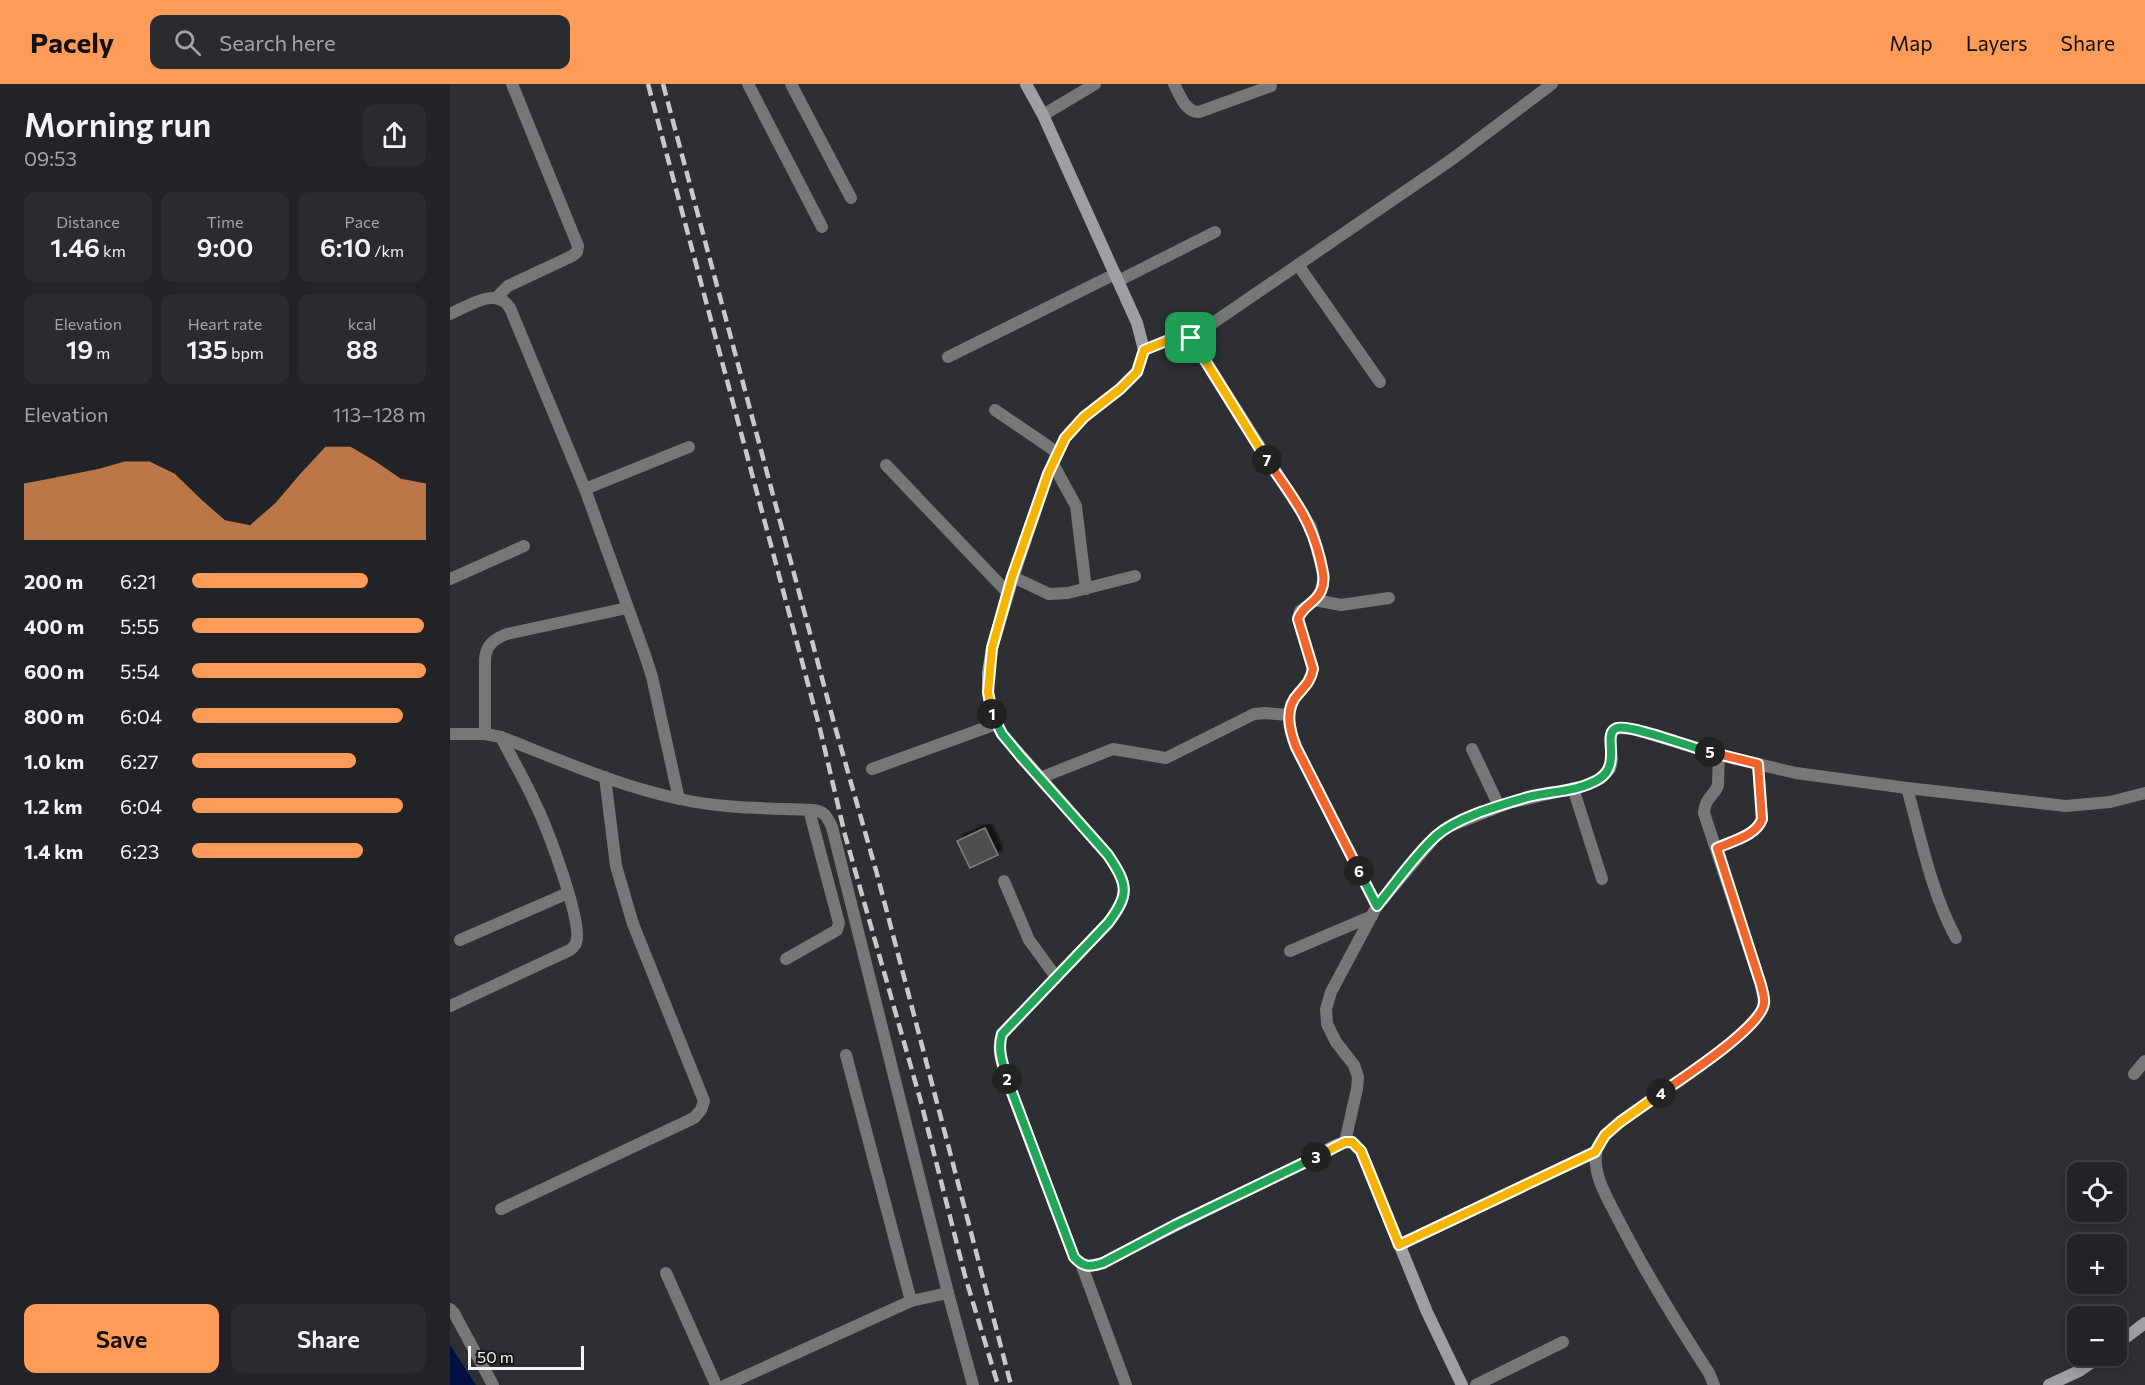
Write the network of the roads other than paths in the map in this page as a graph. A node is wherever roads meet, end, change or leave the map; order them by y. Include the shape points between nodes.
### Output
1 (512, 84) edge
2 (748, 84) edge
3 (790, 84) edge
4 (1026, 84) edge
5 (1095, 84) edge
6 (1174, 84) edge
7 (1552, 84) edge
8 (1271, 86) dead end
9 (1043, 115) junction
10 (851, 198) dead end
11 (822, 227) dead end
12 (1215, 232) dead end
13 (1298, 265) junction
14 (1117, 277) junction
15 (498, 297) junction
16 (450, 314) edge
17 (1191, 338) junction
18 (1144, 350) junction
19 (948, 357) dead end
20 (1380, 382) dead end
21 (995, 410) dead end
22 (689, 447) dead end
23 (1056, 459) junction
24 (886, 465) dead end
25 (585, 489) junction
26 (524, 546) dead end
27 (1135, 576) dead end
28 (1012, 577) junction
29 (450, 579) edge
30 (1086, 589) junction
31 (1008, 593) junction
32 (1389, 598) dead end
33 (1315, 600) junction
34 (627, 608) junction
35 (1289, 715) junction
36 (996, 724) junction
37 (450, 734) edge
38 (485, 734) junction
39 (501, 737) junction
40 (1472, 748) dead end
41 (1719, 755) junction
42 (1758, 764) junction
43 (872, 769) dead end
44 (605, 777) junction
45 (1040, 778) junction
46 (1573, 788) junction
47 (1907, 788) junction
48 (2145, 793) edge
49 (679, 799) junction
50 (1499, 807) junction
51 (814, 810) junction
52 (1717, 848) junction
53 (1602, 879) dead end
54 (1004, 881) dead end
55 (568, 893) junction
56 (1374, 911) junction
57 (1956, 938) dead end
58 (460, 940) dead end
59 (1290, 951) dead end
60 (786, 959) dead end
61 (1056, 977) junction
62 (450, 1006) edge
63 (846, 1055) dead end
64 (2145, 1061) edge
65 (2134, 1074) dead end
66 (1345, 1142) junction
67 (1595, 1152) junction
68 (501, 1209) dead end
69 (1399, 1245) junction
70 (1082, 1266) junction
71 (666, 1273) dead end
72 (948, 1293) junction
73 (911, 1301) junction
74 (450, 1309) edge
75 (2145, 1323) edge
76 (2127, 1337) edge
77 (1563, 1342) dead end
78 (2086, 1366) edge
79 (493, 1385) edge
80 (716, 1385) edge
81 (726, 1385) edge
82 (973, 1385) edge
83 (1126, 1385) edge
84 (1462, 1385) edge
85 (1476, 1385) edge
86 (1714, 1385) edge
87 (2049, 1385) edge

1 - 15 street via 578,246 572,256 508,286
2 - 11 street
3 - 10 street
4 - 9 street
5 - 9 street
6 - 8 street via 1192,112
7 - 13 street via 1451,160
9 - 14 street
12 - 14 street
13 - 17 street
13 - 20 street
14 - 18 street via 1137,322
14 - 19 street
15 - 16 street
15 - 25 street via 510,308
17 - 18 street via 1181,335
17 - 33 street via 1311,527 1324,576
18 - 23 street via 1137,372 1084,417 1065,438
21 - 23 street
22 - 25 street
23 - 28 street
23 - 30 street via 1076,506
24 - 31 street
25 - 34 street
26 - 29 street
27 - 30 street
28 - 30 street via 1049,594
28 - 31 street
31 - 36 street via 988,673
32 - 33 street via 1341,605
33 - 35 street via 1300,611 1298,619 1311,660 1312,677 1293,699
34 - 38 street via 493,640 486,651
34 - 49 street via 652,677
35 - 45 street via 1254,714 1166,758 1113,749
35 - 56 street via 1296,747
36 - 43 street
36 - 45 street
37 - 38 street
38 - 39 street
39 - 44 street
39 - 55 street via 543,818
40 - 50 street
41 - 42 street
41 - 46 street via 1633,729 1617,728 1610,739 1610,769 1600,779
41 - 52 street via 1718,785 1704,806
42 - 47 street
42 - 52 street via 1762,819 1759,826
44 - 49 street
44 - 68 street via 623,895 704,1101 694,1118
45 - 61 street via 1108,855 1125,890 1119,909 1108,923
46 - 50 street
46 - 53 street
47 - 48 street via 2066,806 2110,802
47 - 57 street via 1938,897
49 - 51 street
50 - 56 street via 1448,827 1436,836
51 - 60 street via 839,923 837,930
51 - 72 street via 827,816 832,827
52 - 67 street via 1764,1005 1758,1017 1732,1042 1620,1122 1605,1135
54 - 61 street via 1029,940
55 - 58 street
55 - 62 street via 577,934 576,944 570,950
56 - 59 street
56 - 66 street via 1326,1009 1327,1024 1358,1077
61 - 70 street via 1002,1034 999,1052 1074,1257
63 - 73 street
64 - 65 street
66 - 69 street via 1352,1142 1361,1151
66 - 70 street via 1103,1263
67 - 69 street
67 - 86 street via 1604,1190 1649,1278
69 - 84 street
70 - 83 street
71 - 80 street
72 - 73 street
72 - 82 street
73 - 81 street
74 - 79 street
75 - 76 street
77 - 85 street
78 - 87 street

